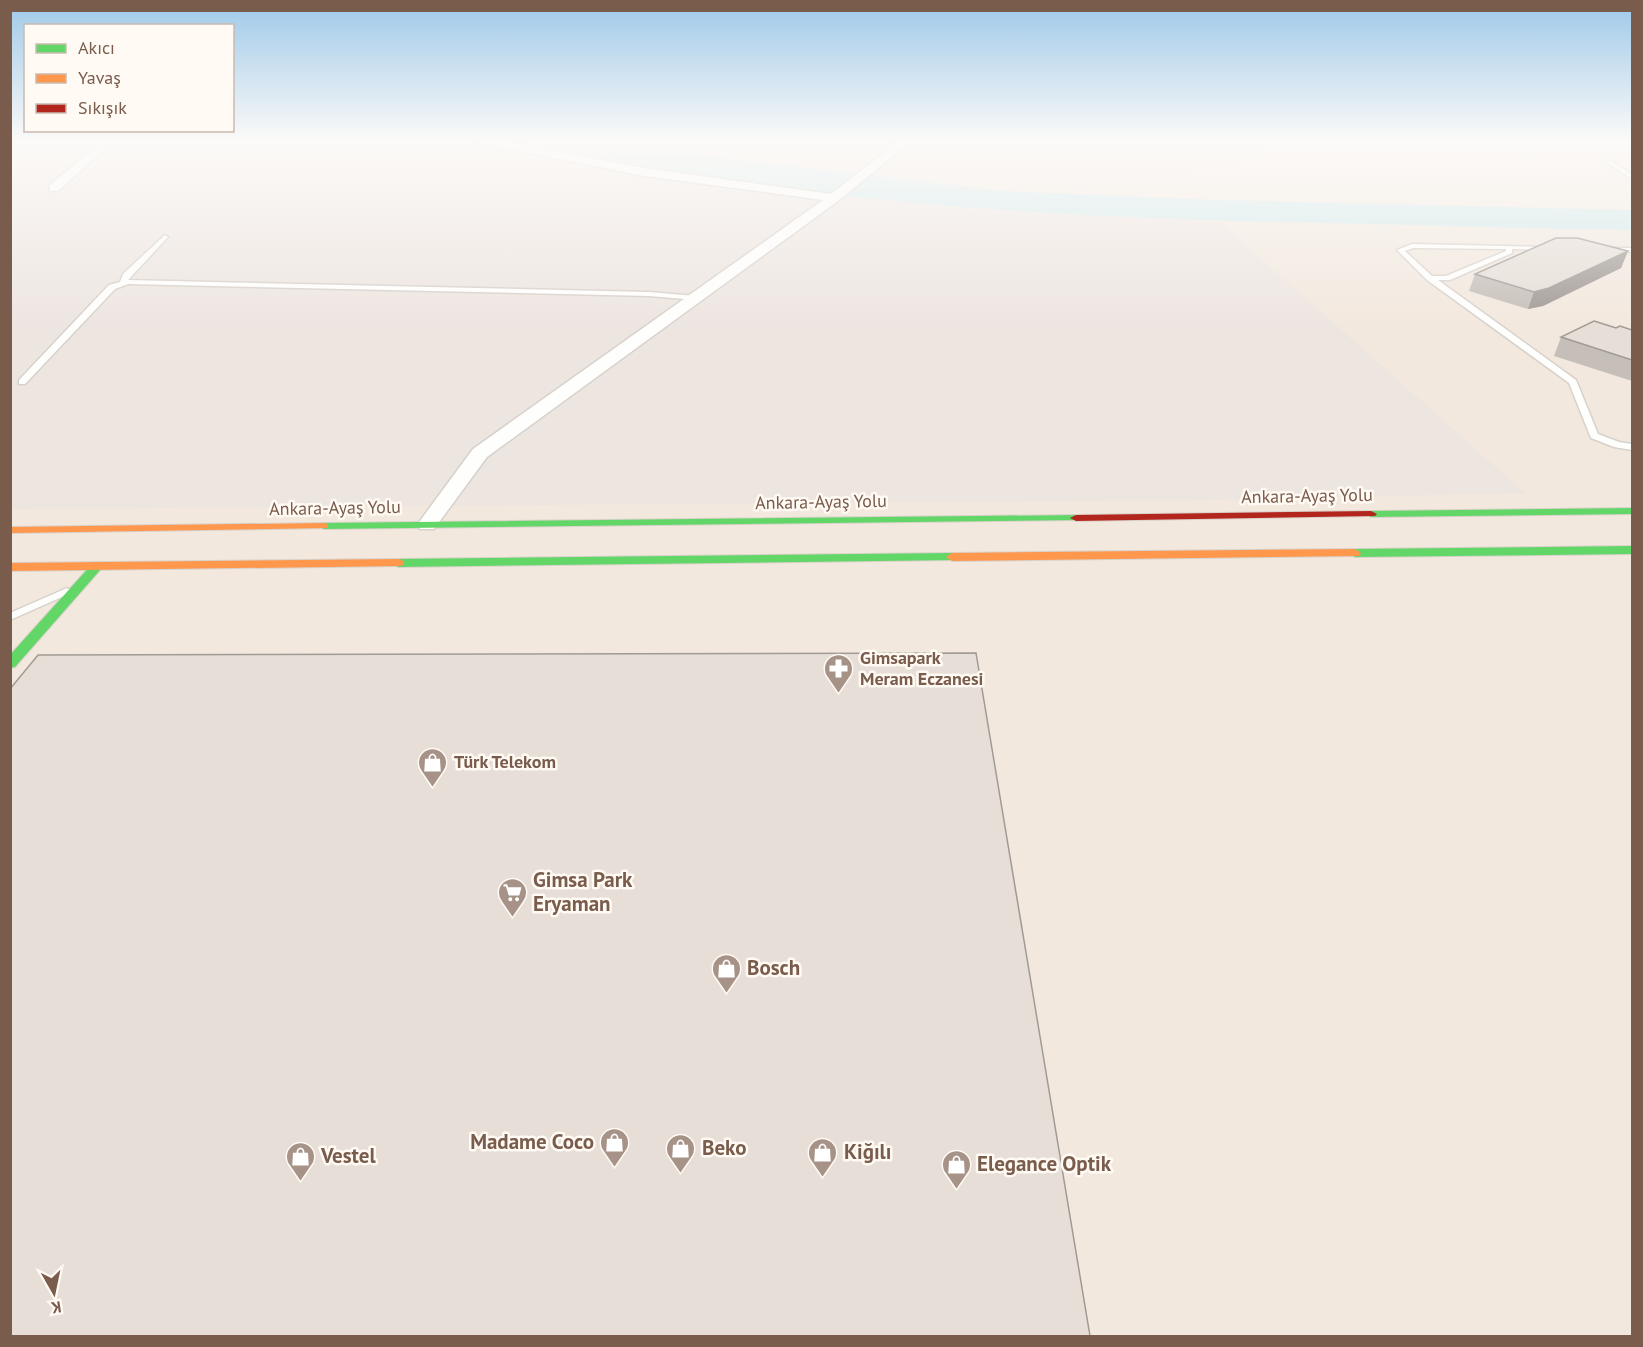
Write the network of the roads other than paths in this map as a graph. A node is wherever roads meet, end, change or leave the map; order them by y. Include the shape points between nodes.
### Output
1 (829, 202) edge
2 (165, 237) dead end
3 (1508, 247) junction
4 (1563, 248) edge
5 (1596, 249) edge
6 (1632, 250) edge
7 (1430, 278) junction
8 (123, 283) junction
9 (696, 298) junction
10 (22, 382) dead end
11 (1632, 447) edge
12 (1632, 511) edge
13 (427, 525) junction
14 (10, 530) edge
15 (1632, 550) edge
16 (97, 566) junction
17 (10, 567) edge
18 (80, 586) junction
19 (10, 617) edge
20 (10, 664) edge

1 - 9 street
2 - 8 lane
3 - 4 lane
3 - 7 lane via 1510,252 1447,278
3 - 7 lane via 1412,246 1400,250
5 - 6 lane
7 - 11 lane via 1573,382 1594,436
8 - 9 lane
8 - 10 lane via 112,287
9 - 13 street via 480,453
12 - 13 main road, Ankara-Ayaş Yolu
13 - 14 main road, Ankara-Ayaş Yolu
15 - 16 main road
16 - 17 main road
16 - 18 main road
18 - 19 lane
18 - 20 main road

